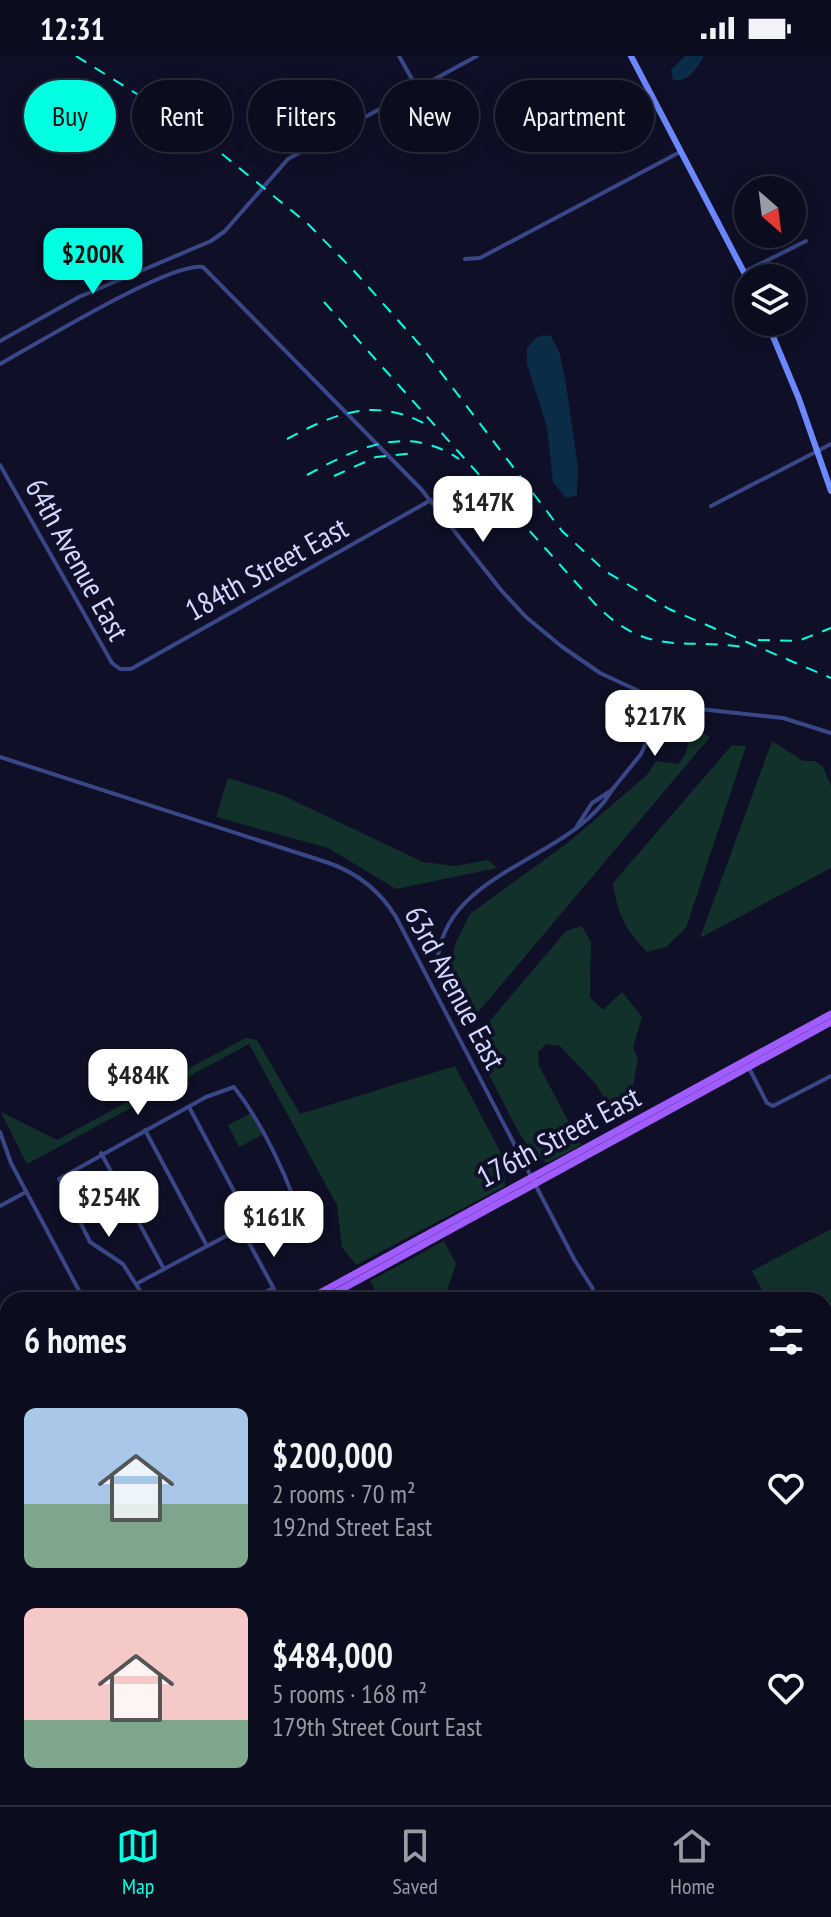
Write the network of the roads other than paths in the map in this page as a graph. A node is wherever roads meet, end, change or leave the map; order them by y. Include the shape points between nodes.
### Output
1 (399, 56) edge
2 (477, 56) edge
3 (631, 56) edge
4 (412, 80) edge
5 (432, 80) edge
6 (380, 108) edge
7 (681, 152) junction
8 (792, 248) edge
9 (465, 259) dead end
10 (740, 264) edge
11 (760, 264) edge
12 (773, 336) edge
13 (0, 341) edge
14 (0, 364) edge
15 (831, 444) edge
16 (818, 451) junction
17 (0, 465) edge
18 (831, 491) edge
19 (431, 500) junction
20 (711, 506) dead end
21 (122, 669) joint
22 (664, 704) junction
23 (831, 733) edge
24 (0, 757) edge
25 (437, 968) dead end
26 (831, 1014) edge
27 (831, 1022) edge
28 (749, 1064) junction
29 (831, 1076) edge
30 (189, 1107) junction
31 (145, 1130) junction
32 (0, 1132) edge
33 (611, 1135) junction
34 (101, 1153) junction
35 (592, 1154) junction
36 (534, 1181) junction
37 (26, 1192) junction
38 (0, 1206) edge
39 (251, 1223) junction
40 (241, 1228) junction
41 (207, 1246) junction
42 (385, 1258) junction
43 (164, 1269) junction
44 (365, 1277) junction
45 (136, 1284) junction
46 (273, 1288) junction
47 (593, 1289) dead end
48 (340, 1290) joint
49 (80, 1292) edge
50 (141, 1292) edge
51 (265, 1292) edge
52 (275, 1292) edge
53 (322, 1292) edge
54 (336, 1292) edge

1 - 4 street
2 - 5 street
3 - 7 main road
6 - 13 street via 288,159 211,241 79,297
7 - 9 street via 480,258
7 - 10 main road
8 - 11 street
12 - 16 main road
14 - 19 street via 133,291 197,266 210,272
15 - 16 street
16 - 18 main road
16 - 20 street
17 - 21 street, 64th Avenue East via 112,663
19 - 21 street, 184th Street East via 131,669
19 - 22 street via 501,590 543,632 600,673
22 - 23 street via 783,718
22 - 25 street via 641,754 606,800 462,905 443,938
24 - 36 street, 63rd Avenue East via 329,863 365,882 396,917
26 - 28 main road, 176th Street East
27 - 28 main road, 176th Street East
28 - 29 street via 771,1106
28 - 33 main road, 176th Street East
28 - 35 main road, 176th Street East
30 - 31 street
30 - 39 street
30 - 39 street via 234,1087 281,1167 293,1196
31 - 34 street
31 - 41 street
32 - 37 street
33 - 35 main road
33 - 36 main road, 176th Street East
34 - 43 street
34 - 45 street via 59,1179 90,1242 123,1264
35 - 36 main road, 176th Street East
36 - 42 main road, 176th Street East
36 - 44 main road, 176th Street East
36 - 47 street, 63rd Avenue East
37 - 38 street
37 - 49 street
39 - 40 street
40 - 41 street
40 - 46 street
41 - 43 street
42 - 44 main road
42 - 53 main road, 176th Street East
43 - 45 street
44 - 48 main road, 176th Street East
45 - 50 street
46 - 51 street
46 - 52 street
48 - 54 main road, 176th Street East

